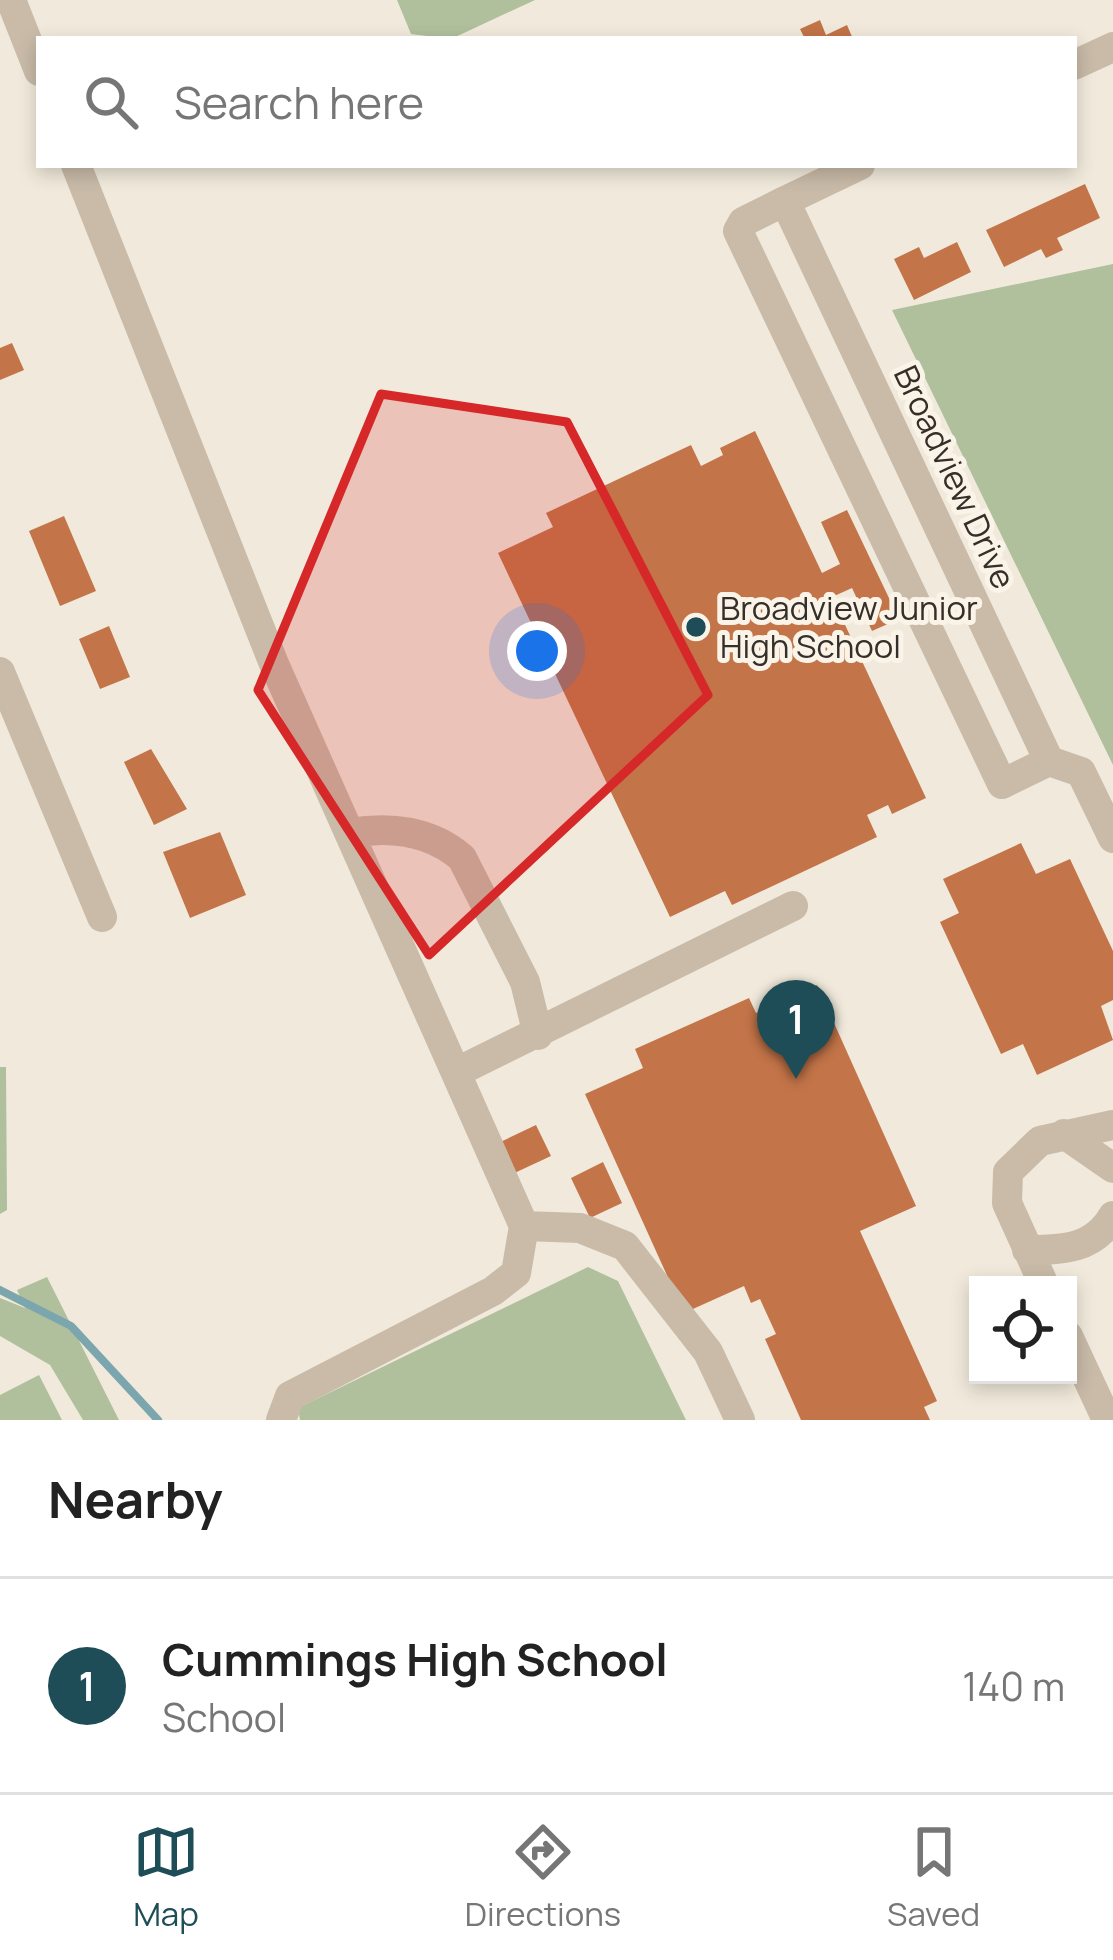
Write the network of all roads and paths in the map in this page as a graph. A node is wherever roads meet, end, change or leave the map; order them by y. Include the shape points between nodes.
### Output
1 (11, 0) edge
2 (1113, 47) edge
3 (36, 63) edge
4 (1077, 64) edge
5 (77, 168) edge
6 (854, 168) edge
7 (785, 201) junction
8 (0, 672) edge
9 (1049, 761) junction
10 (350, 833) junction
11 (1113, 838) edge
12 (793, 906) dead end
13 (102, 917) dead end
14 (538, 1035) junction
15 (458, 1071) junction
16 (1113, 1125) edge
17 (1064, 1134) junction
18 (1113, 1168) edge
19 (1113, 1216) edge
20 (524, 1226) junction
21 (1028, 1250) junction
22 (1040, 1276) edge
23 (1077, 1355) edge
24 (281, 1420) edge
25 (740, 1420) edge
26 (1107, 1420) edge

1 - 3 street
2 - 4 street
5 - 10 street via 274,664
6 - 7 street
7 - 9 street, Broadview Drive
7 - 9 street via 738,231 1002,784
8 - 13 street
9 - 11 street, Broadview Drive via 1081,772
10 - 14 street via 385,827 445,843 462,858 525,982
10 - 15 street
12 - 14 street
14 - 15 street
15 - 20 street
16 - 17 street
17 - 18 street
17 - 21 street via 1040,1141 1008,1172 1007,1203
19 - 21 street via 1081,1246
20 - 24 street via 516,1273 290,1396
20 - 25 street via 580,1228 625,1246 707,1352
21 - 22 street
23 - 26 street

